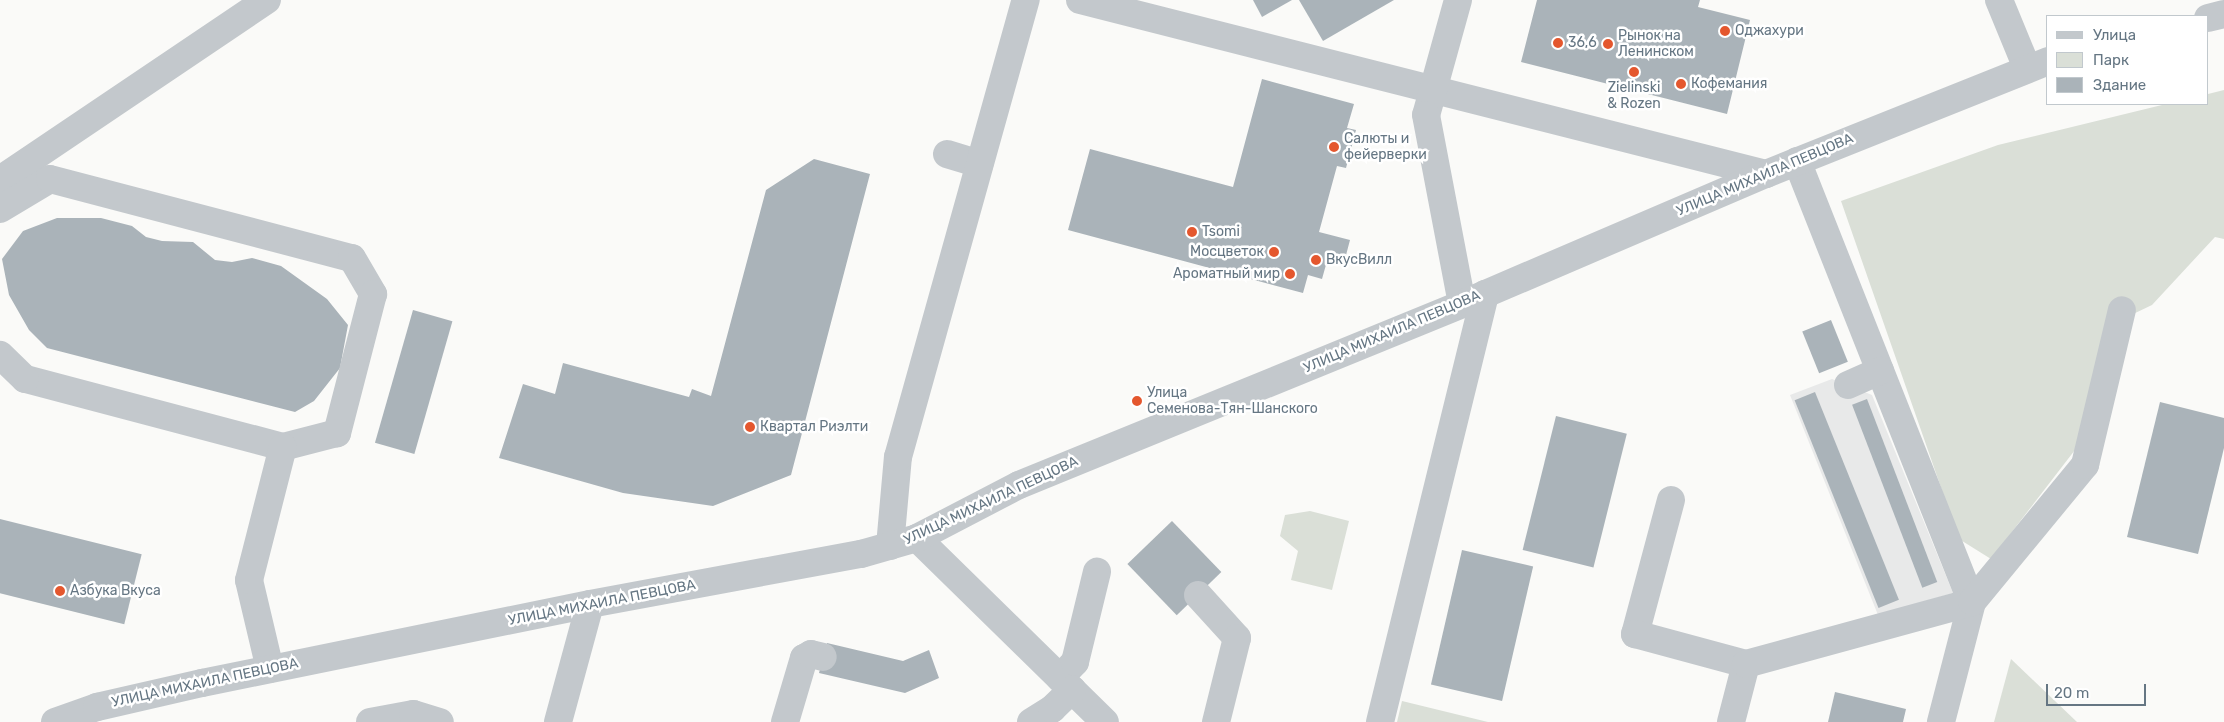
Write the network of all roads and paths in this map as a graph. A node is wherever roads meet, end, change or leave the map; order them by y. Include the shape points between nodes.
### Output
1 (267, 0) edge
2 (1026, 0) edge
3 (1080, 0) edge
4 (1458, 0) edge
5 (1999, 0) edge
6 (2224, 14) edge
7 (2209, 18) edge
8 (2037, 64) edge
9 (1432, 90) junction
10 (948, 154) dead end
11 (1797, 162) junction
12 (980, 164) junction
13 (1766, 174) junction
14 (0, 180) edge
15 (0, 209) edge
16 (1473, 299) junction
17 (2122, 310) dead end
18 (0, 355) edge
19 (1880, 371) junction
20 (1848, 385) dead end
21 (283, 447) junction
22 (1671, 500) dead end
23 (917, 538) junction
24 (890, 546) junction
25 (1097, 572) dead end
26 (1198, 595) dead end
27 (1972, 602) junction
28 (590, 604) junction
29 (823, 657) dead end
30 (1746, 664) junction
31 (270, 669) junction
32 (1066, 684) junction
33 (55, 722) edge
34 (370, 722) edge
35 (440, 722) edge
36 (558, 722) edge
37 (785, 722) edge
38 (1031, 722) edge
39 (1106, 722) edge
40 (1216, 722) edge
41 (1380, 722) edge
42 (1731, 722) edge
43 (1941, 722) edge

1 - 14 street
2 - 12 street
3 - 9 street
4 - 9 street
5 - 8 street
6 - 7 street
8 - 11 street, УЛИЦА МИХАИЛА ПЕВЦОВА
9 - 13 street
9 - 16 street via 1426,115
10 - 12 street
11 - 13 street, УЛИЦА МИХАИЛА ПЕВЦОВА
11 - 19 street
12 - 24 street via 898,457
13 - 16 street, УЛИЦА МИХАИЛА ПЕВЦОВА
15 - 21 street via 50,179 352,258 373,294 337,433
16 - 23 street, УЛИЦА МИХАИЛА ПЕВЦОВА via 1019,485
16 - 41 street
17 - 27 street via 2085,465
18 - 21 street via 25,380
19 - 20 street
19 - 27 street
21 - 31 street via 249,580
22 - 30 street via 1635,634
23 - 24 street, УЛИЦА МИХАИЛА ПЕВЦОВА
23 - 32 street
24 - 28 street, УЛИЦА МИХАИЛА ПЕВЦОВА
25 - 32 street via 1075,662
26 - 40 street via 1237,638
27 - 30 street
27 - 43 street
28 - 31 street, УЛИЦА МИХАИЛА ПЕВЦОВА
28 - 36 street
29 - 37 street via 811,654 804,658
30 - 42 street
31 - 33 street, УЛИЦА МИХАИЛА ПЕВЦОВА via 97,707
32 - 38 street via 1052,709
32 - 39 street
34 - 35 street via 413,714

